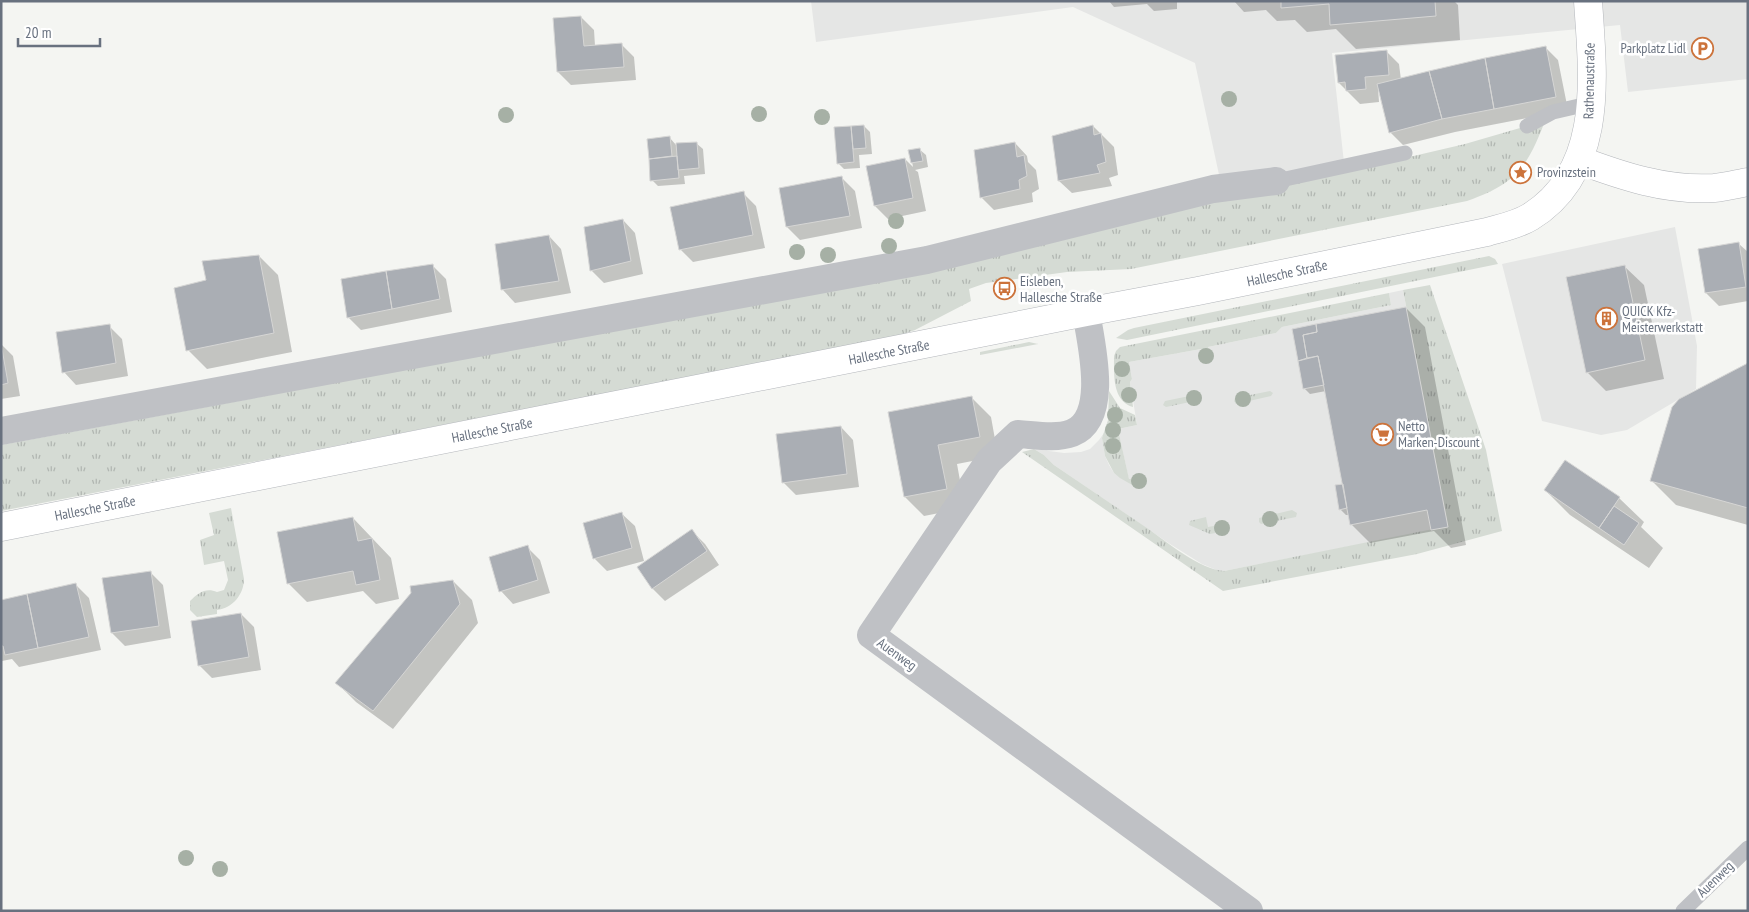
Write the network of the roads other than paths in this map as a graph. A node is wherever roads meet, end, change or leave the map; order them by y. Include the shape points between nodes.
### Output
1 (1588, 1) edge
2 (1592, 103) junction
3 (1527, 126) dead end
4 (1405, 153) dead end
5 (1578, 160) junction
6 (1276, 180) joint
7 (1748, 182) edge
8 (1086, 312) junction
9 (1, 431) edge
10 (1, 527) edge
11 (1748, 848) edge
12 (1249, 911) edge
13 (1683, 911) edge

1 - 2 main road, Rathenaustraße
2 - 3 lane via 1554,112
2 - 5 main road, Rathenaustraße
4 - 6 lane
5 - 7 main road via 1620,175 1663,185 1715,188
5 - 8 main road, Hallesche Straße via 1569,178 1551,200 1518,223 1198,292
6 - 9 street via 1213,190 927,260
8 - 10 main road, Hallesche Straße
8 - 12 street, Auenweg via 1095,381 1093,408 1087,421 1070,434 1018,434 989,461 871,635
11 - 13 lane, Auenweg

